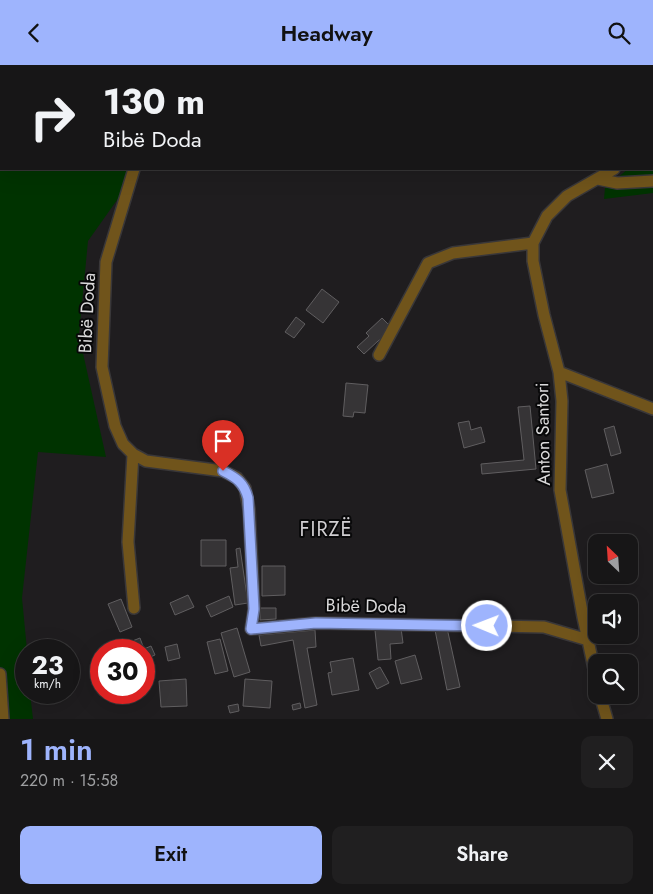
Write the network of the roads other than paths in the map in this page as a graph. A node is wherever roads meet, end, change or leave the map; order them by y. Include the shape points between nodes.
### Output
1 (134, 170) edge
2 (612, 170) edge
3 (598, 179) junction
4 (653, 181) edge
5 (533, 243) junction
6 (379, 355) dead end
7 (559, 372) junction
8 (653, 409) edge
9 (134, 454) junction
10 (134, 608) dead end
11 (588, 641) joint
12 (0, 674) edge
13 (603, 704) edge
14 (3, 719) edge
15 (607, 719) edge

1 - 9 street, Bibë Doda via 106,262 102,367 115,426 123,444
2 - 3 street
3 - 4 street via 617,183
3 - 5 street via 567,196 547,216
5 - 6 street via 453,253 428,263
5 - 7 street, Anton Santori via 533,261
7 - 8 street
7 - 11 street, Anton Santori via 562,401 560,489
9 - 10 street via 128,550
9 - 11 street, Bibë Doda via 146,461 223,471 237,478 245,488 254,609 251,629 316,623 544,627
12 - 14 street
13 - 15 street

